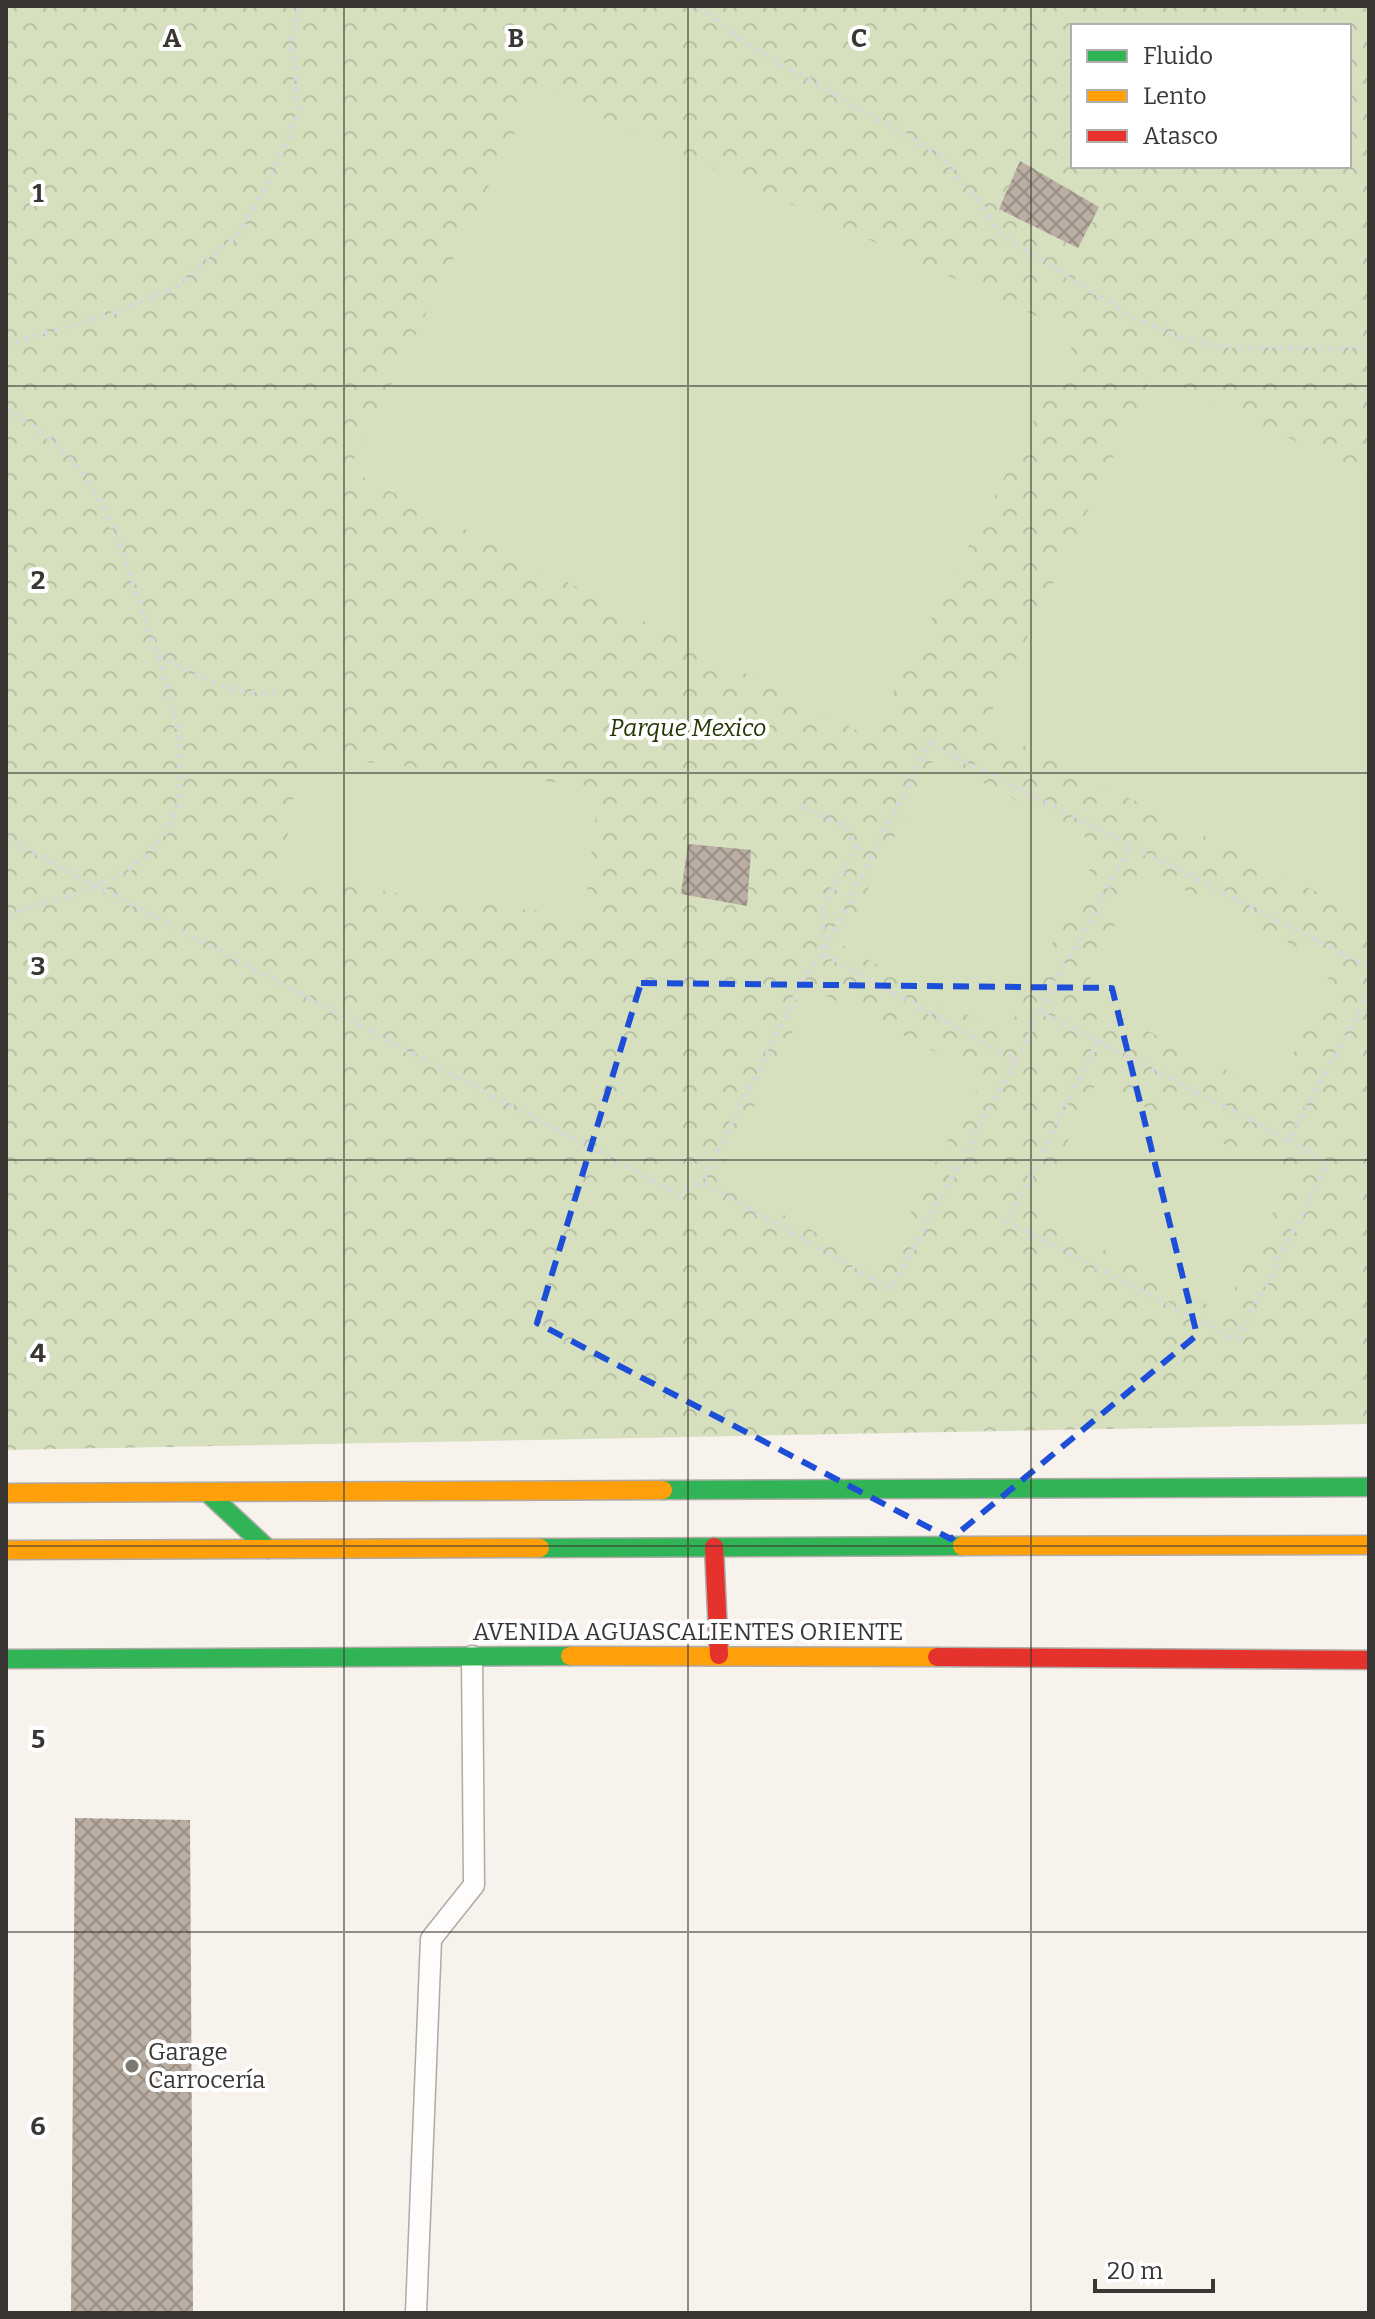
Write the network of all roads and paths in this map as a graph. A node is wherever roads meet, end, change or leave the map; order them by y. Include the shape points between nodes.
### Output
1 (299, 6) edge
2 (700, 6) edge
3 (6, 345) edge
4 (1369, 345) edge
5 (6, 409) edge
6 (157, 655) junction
7 (281, 692) dead end
8 (801, 807) dead end
9 (6, 838) edge
10 (1130, 847) junction
11 (101, 885) junction
12 (6, 915) edge
13 (823, 954) junction
14 (1369, 967) edge
15 (1369, 993) edge
16 (1040, 1011) junction
17 (1098, 1041) junction
18 (1016, 1060) junction
19 (1289, 1140) junction
20 (702, 1182) junction
21 (1369, 1487) edge
22 (6, 1493) edge
23 (209, 1494) junction
24 (1369, 1545) edge
25 (714, 1547) junction
26 (268, 1549) junction
27 (6, 1550) edge
28 (719, 1655) junction
29 (472, 1656) junction
30 (6, 1659) edge
31 (1369, 1660) edge
32 (416, 2313) edge

1 - 3 path via 292,40 299,113 240,233 173,289
2 - 4 path via 748,45 940,155 1000,234 1138,320 1224,347
5 - 6 path via 35,425 97,495
6 - 7 path via 207,681 255,696
6 - 11 path via 173,700 180,769 176,812 159,842 132,868
8 - 13 path via 847,827 857,848 822,907
9 - 11 path
10 - 13 path via 929,743
10 - 14 path
10 - 16 path
11 - 12 path
11 - 20 path via 680,1195
13 - 18 path
13 - 20 path via 810,968
15 - 19 path
16 - 17 path
16 - 18 path
17 - 19 path
17 - 19 path via 1008,1222 1237,1340 1328,1164
18 - 20 path via 891,1289
21 - 23 main road
22 - 23 main road
23 - 26 main road
24 - 25 main road
25 - 26 main road
25 - 28 main road
26 - 27 main road
28 - 29 main road, AVENIDA AGUASCALIENTES ORIENTE
28 - 31 main road, AVENIDA AGUASCALIENTES ORIENTE
29 - 30 main road, AVENIDA AGUASCALIENTES ORIENTE
29 - 32 lane via 474,1885 431,1939

